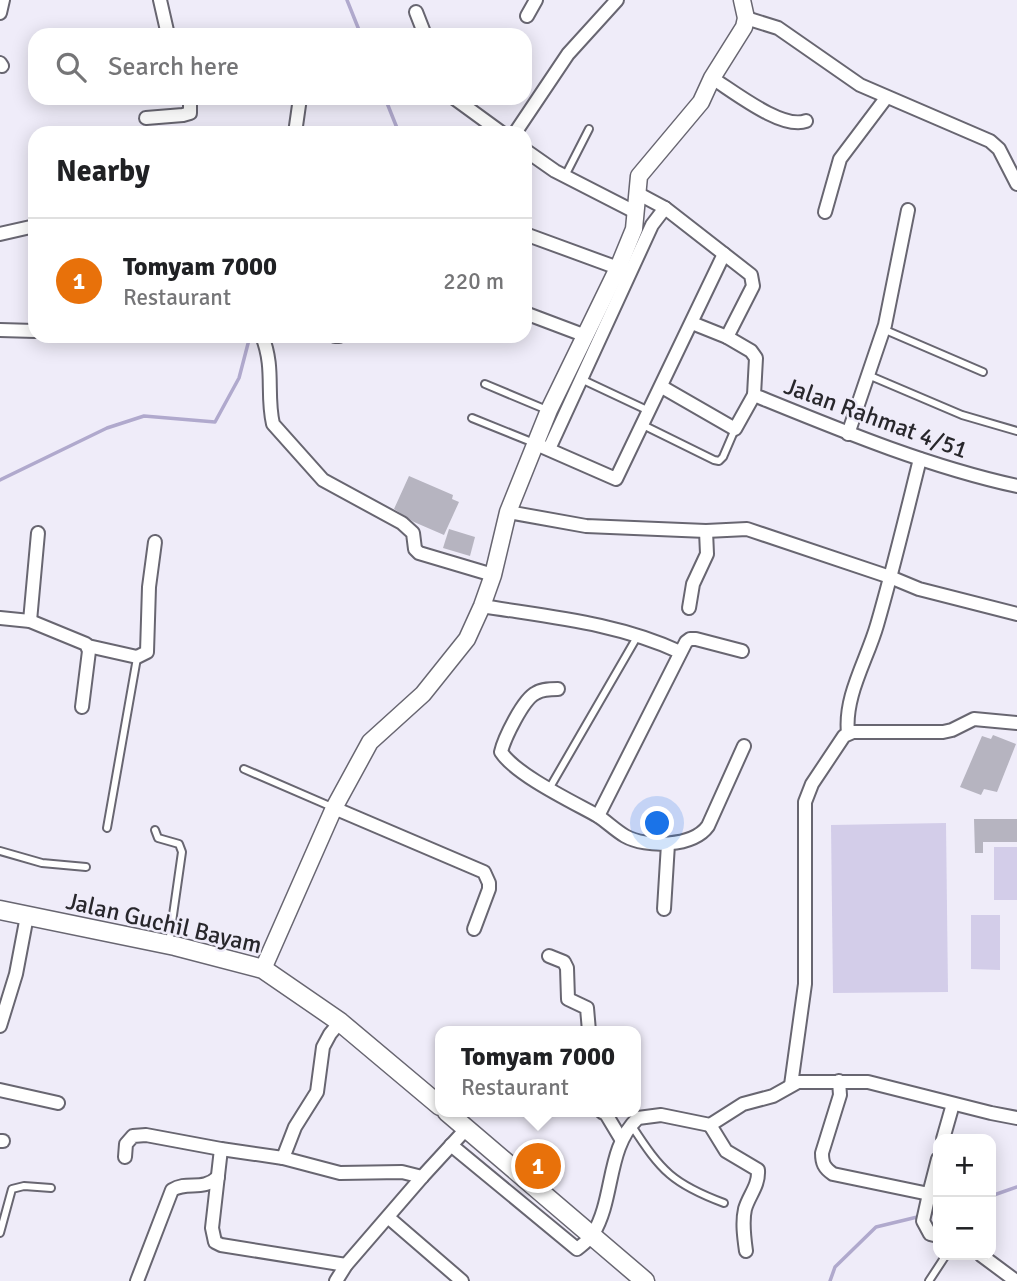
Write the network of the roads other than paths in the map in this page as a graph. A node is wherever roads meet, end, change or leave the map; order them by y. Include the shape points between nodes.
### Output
1 (3, 0) edge
2 (160, 0) edge
3 (536, 0) edge
4 (617, 0) edge
5 (742, 0) edge
6 (416, 12) dead end
7 (0, 13) edge
8 (527, 16) dead end
9 (746, 18) junction
10 (166, 28) edge
11 (422, 28) edge
12 (712, 78) junction
13 (886, 98) junction
14 (190, 105) edge
15 (299, 105) edge
16 (464, 105) edge
17 (146, 118) dead end
18 (806, 121) dead end
19 (296, 126) edge
20 (492, 126) edge
21 (520, 126) edge
22 (589, 130) dead end
23 (532, 155) edge
24 (565, 176) junction
25 (1017, 184) edge
26 (637, 193) junction
27 (665, 208) junction
28 (908, 210) dead end
29 (635, 212) junction
30 (825, 212) dead end
31 (28, 228) edge
32 (0, 234) edge
33 (532, 237) edge
34 (724, 254) junction
35 (618, 268) junction
36 (532, 316) edge
37 (692, 323) junction
38 (883, 329) junction
39 (0, 330) edge
40 (28, 331) edge
41 (586, 335) junction
42 (727, 337) junction
43 (264, 343) edge
44 (984, 372) dead end
45 (868, 375) junction
46 (581, 379) junction
47 (485, 384) dead end
48 (662, 387) junction
49 (754, 396) junction
50 (549, 410) junction
51 (650, 411) junction
52 (472, 418) dead end
53 (643, 425) junction
54 (735, 429) junction
55 (1017, 431) edge
56 (848, 434) junction
57 (542, 447) junction
58 (920, 459) junction
59 (1017, 486) edge
60 (508, 512) junction
61 (706, 531) junction
62 (38, 533) dead end
63 (155, 542) dead end
64 (493, 575) junction
65 (890, 576) junction
66 (482, 606) junction
67 (689, 608) dead end
68 (1017, 614) edge
69 (0, 618) edge
70 (30, 621) junction
71 (638, 635) junction
72 (88, 646) junction
73 (742, 651) dead end
74 (680, 652) junction
75 (137, 657) junction
76 (558, 688) dead end
77 (82, 707) dead end
78 (1017, 723) edge
79 (848, 733) junction
80 (744, 746) dead end
81 (244, 769) dead end
82 (549, 789) junction
83 (334, 808) junction
84 (598, 816) junction
85 (107, 828) dead end
86 (155, 830) dead end
87 (668, 844) junction
88 (0, 851) edge
89 (86, 867) dead end
90 (664, 909) dead end
91 (0, 910) edge
92 (27, 916) junction
93 (474, 929) dead end
94 (168, 945) junction
95 (549, 956) dead end
96 (262, 969) junction
97 (340, 1023) junction
98 (0, 1026) edge
99 (589, 1026) edge
100 (839, 1081) junction
101 (791, 1085) junction
102 (0, 1090) edge
103 (435, 1102) edge
104 (58, 1103) dead end
105 (953, 1104) junction
106 (453, 1117) edge
107 (609, 1117) edge
108 (1017, 1118) edge
109 (631, 1125) junction
110 (710, 1125) junction
111 (467, 1128) junction
112 (944, 1134) edge
113 (621, 1139) junction
114 (452, 1145) junction
115 (221, 1149) junction
116 (125, 1157) dead end
117 (283, 1158) junction
118 (218, 1177) junction
119 (422, 1177) junction
120 (933, 1178) edge
121 (51, 1188) dead end
122 (927, 1201) junction
123 (724, 1203) dead end
124 (388, 1218) junction
125 (0, 1233) edge
126 (592, 1235) junction
127 (933, 1235) edge
128 (746, 1251) dead end
129 (944, 1260) edge
130 (988, 1260) edge
131 (346, 1265) junction
132 (137, 1281) edge
133 (336, 1281) edge
134 (462, 1281) edge
135 (645, 1281) edge
136 (929, 1281) edge
137 (1016, 1281) edge

1 - 7 street
2 - 10 street
3 - 8 street
4 - 21 street via 568,54
5 - 9 street
6 - 11 street
9 - 12 street
9 - 13 street via 778,28
12 - 18 street via 781,121
12 - 26 street via 701,102 639,176
13 - 25 street via 990,141
13 - 30 street via 841,159
14 - 17 street via 190,113 183,116
15 - 19 street
16 - 20 street
22 - 24 lane
23 - 24 street
24 - 29 street
26 - 27 street
26 - 29 street
27 - 34 street
27 - 46 street via 652,225
28 - 38 street
29 - 35 street via 634,229
31 - 32 street
33 - 35 street
34 - 37 street
34 - 42 street via 753,280
35 - 41 street
36 - 41 street
37 - 42 street
37 - 48 street
38 - 44 lane
38 - 45 street
39 - 40 street
41 - 50 street
42 - 49 street, Jalan Rahmat 4/51 via 756,358
43 - 64 street via 271,371 273,424 323,480 402,523 413,533 419,553
45 - 55 lane via 962,415
45 - 56 street
46 - 51 lane
46 - 57 street
47 - 50 lane
48 - 51 street
48 - 54 street
49 - 54 street
49 - 56 street, Jalan Rahmat 4/51
50 - 57 street
51 - 53 street
52 - 57 lane
53 - 54 lane via 719,461
53 - 57 street via 616,479
56 - 58 street, Jalan Rahmat 4/51
57 - 60 street
58 - 59 street, Jalan Rahmat 4/51
58 - 65 street
60 - 61 street via 586,526
60 - 64 street
61 - 65 street via 747,529
61 - 67 street via 707,554 693,584
62 - 70 street
63 - 75 street via 147,652
64 - 66 street
65 - 68 street via 919,589
65 - 79 street via 856,681
66 - 71 street
66 - 83 street via 467,639 445,668 370,743
69 - 70 street
70 - 72 street
71 - 74 street
71 - 82 lane
72 - 75 street
72 - 77 street
73 - 74 street via 690,639
74 - 84 street
75 - 85 lane
76 - 82 street via 528,698 501,752
78 - 79 street via 974,719 943,732
79 - 101 street via 812,783 805,802 805,984
80 - 87 street via 702,834
81 - 83 lane
82 - 84 street
83 - 93 street via 484,872 489,889
83 - 96 street
84 - 87 street via 627,837
86 - 94 lane via 158,838 179,844 182,852
87 - 90 street
88 - 89 lane via 43,863
91 - 92 main road, Jalan Guchil Bayam
92 - 94 main road, Jalan Guchil Bayam
92 - 98 street
94 - 96 main road, Jalan Guchil Bayam
95 - 99 street via 564,962 568,999 587,1007
96 - 97 main road, Jalan Guchil Bayam
97 - 103 main road, Jalan Guchil Bayam
97 - 117 street via 323,1047 317,1092
100 - 101 street
100 - 105 street via 868,1082
100 - 122 street via 840,1095 822,1153 826,1170
101 - 110 street via 773,1096 743,1104
102 - 104 street
105 - 108 street
105 - 112 street
106 - 111 main road
107 - 113 street
109 - 110 street via 638,1118 661,1115
109 - 113 street
109 - 123 lane via 676,1181
110 - 128 street via 726,1151 758,1170 755,1190 745,1208
111 - 114 street
111 - 126 main road
113 - 126 street
114 - 119 street
114 - 126 street via 577,1249
115 - 116 street via 132,1136
115 - 117 street
115 - 118 street
117 - 119 street via 340,1174 402,1172
118 - 131 street via 212,1228 215,1242
118 - 132 street via 203,1186 172,1190
119 - 124 street
120 - 122 street
121 - 125 lane via 12,1189
122 - 127 street via 923,1221
124 - 131 street
124 - 134 street
126 - 135 main road
129 - 136 lane
130 - 137 street
131 - 133 street

